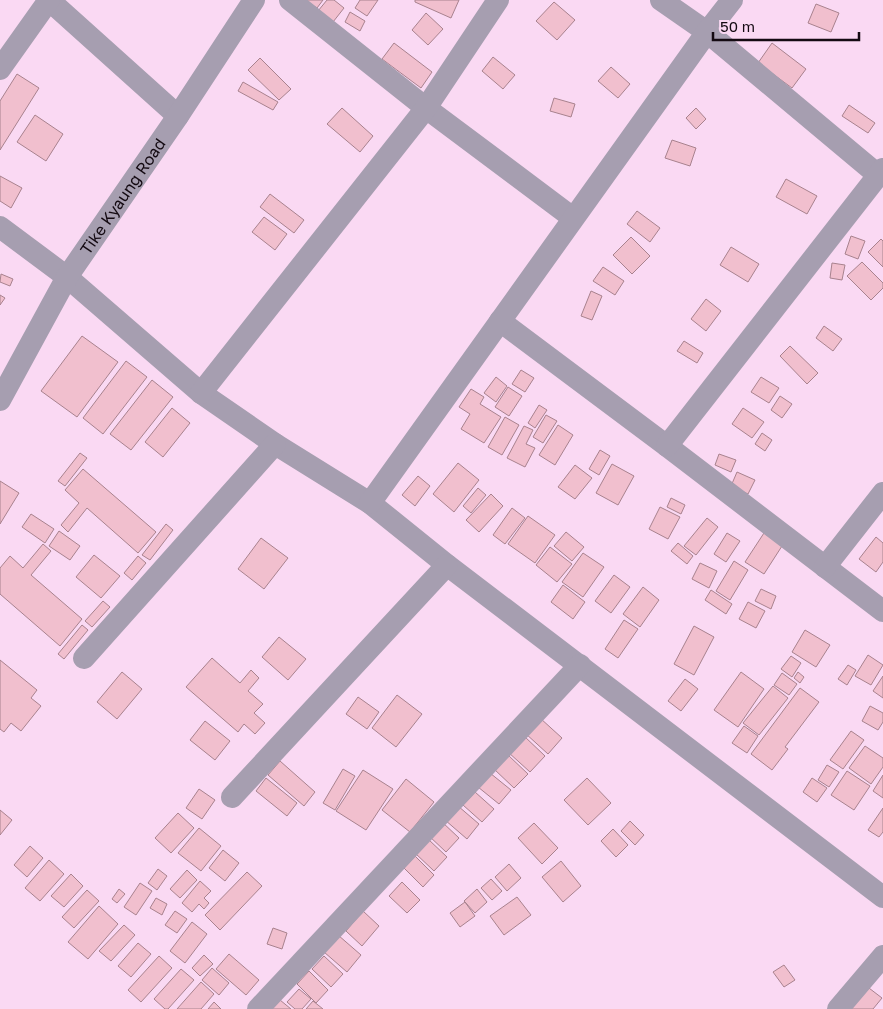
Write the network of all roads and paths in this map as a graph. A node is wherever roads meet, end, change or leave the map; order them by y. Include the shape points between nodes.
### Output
1 (49, 0) edge
2 (254, 0) edge
3 (290, 0) edge
4 (498, 0) edge
5 (661, 0) edge
6 (732, 0) edge
7 (707, 32) junction
8 (0, 69) edge
9 (426, 108) junction
10 (178, 116) junction
11 (880, 172) edge
12 (573, 218) junction
13 (0, 227) edge
14 (67, 277) junction
15 (500, 321) junction
16 (200, 393) junction
17 (0, 400) edge
18 (275, 444) junction
19 (668, 446) junction
20 (883, 493) edge
21 (370, 503) junction
22 (447, 565) junction
23 (825, 568) junction
24 (883, 611) edge
25 (84, 658) dead end
26 (580, 665) junction
27 (232, 797) dead end
28 (883, 896) edge
29 (883, 956) edge
30 (258, 1009) edge
31 (838, 1009) edge

1 - 8 street
1 - 10 street
2 - 10 street, Tike Kyaung Road
3 - 9 street
4 - 9 street
5 - 7 street
6 - 7 street
7 - 11 street
7 - 12 street
9 - 12 street
9 - 16 street
10 - 14 street, Tike Kyaung Road
11 - 19 street
12 - 15 street
13 - 14 street
14 - 16 street
14 - 17 street, Tike Kyaung Road
15 - 19 street
15 - 21 street
16 - 18 street
18 - 21 street
18 - 25 street
19 - 23 street
20 - 23 street
21 - 22 street
22 - 26 street
22 - 27 street
23 - 24 street
26 - 28 street
26 - 30 street
29 - 31 street

